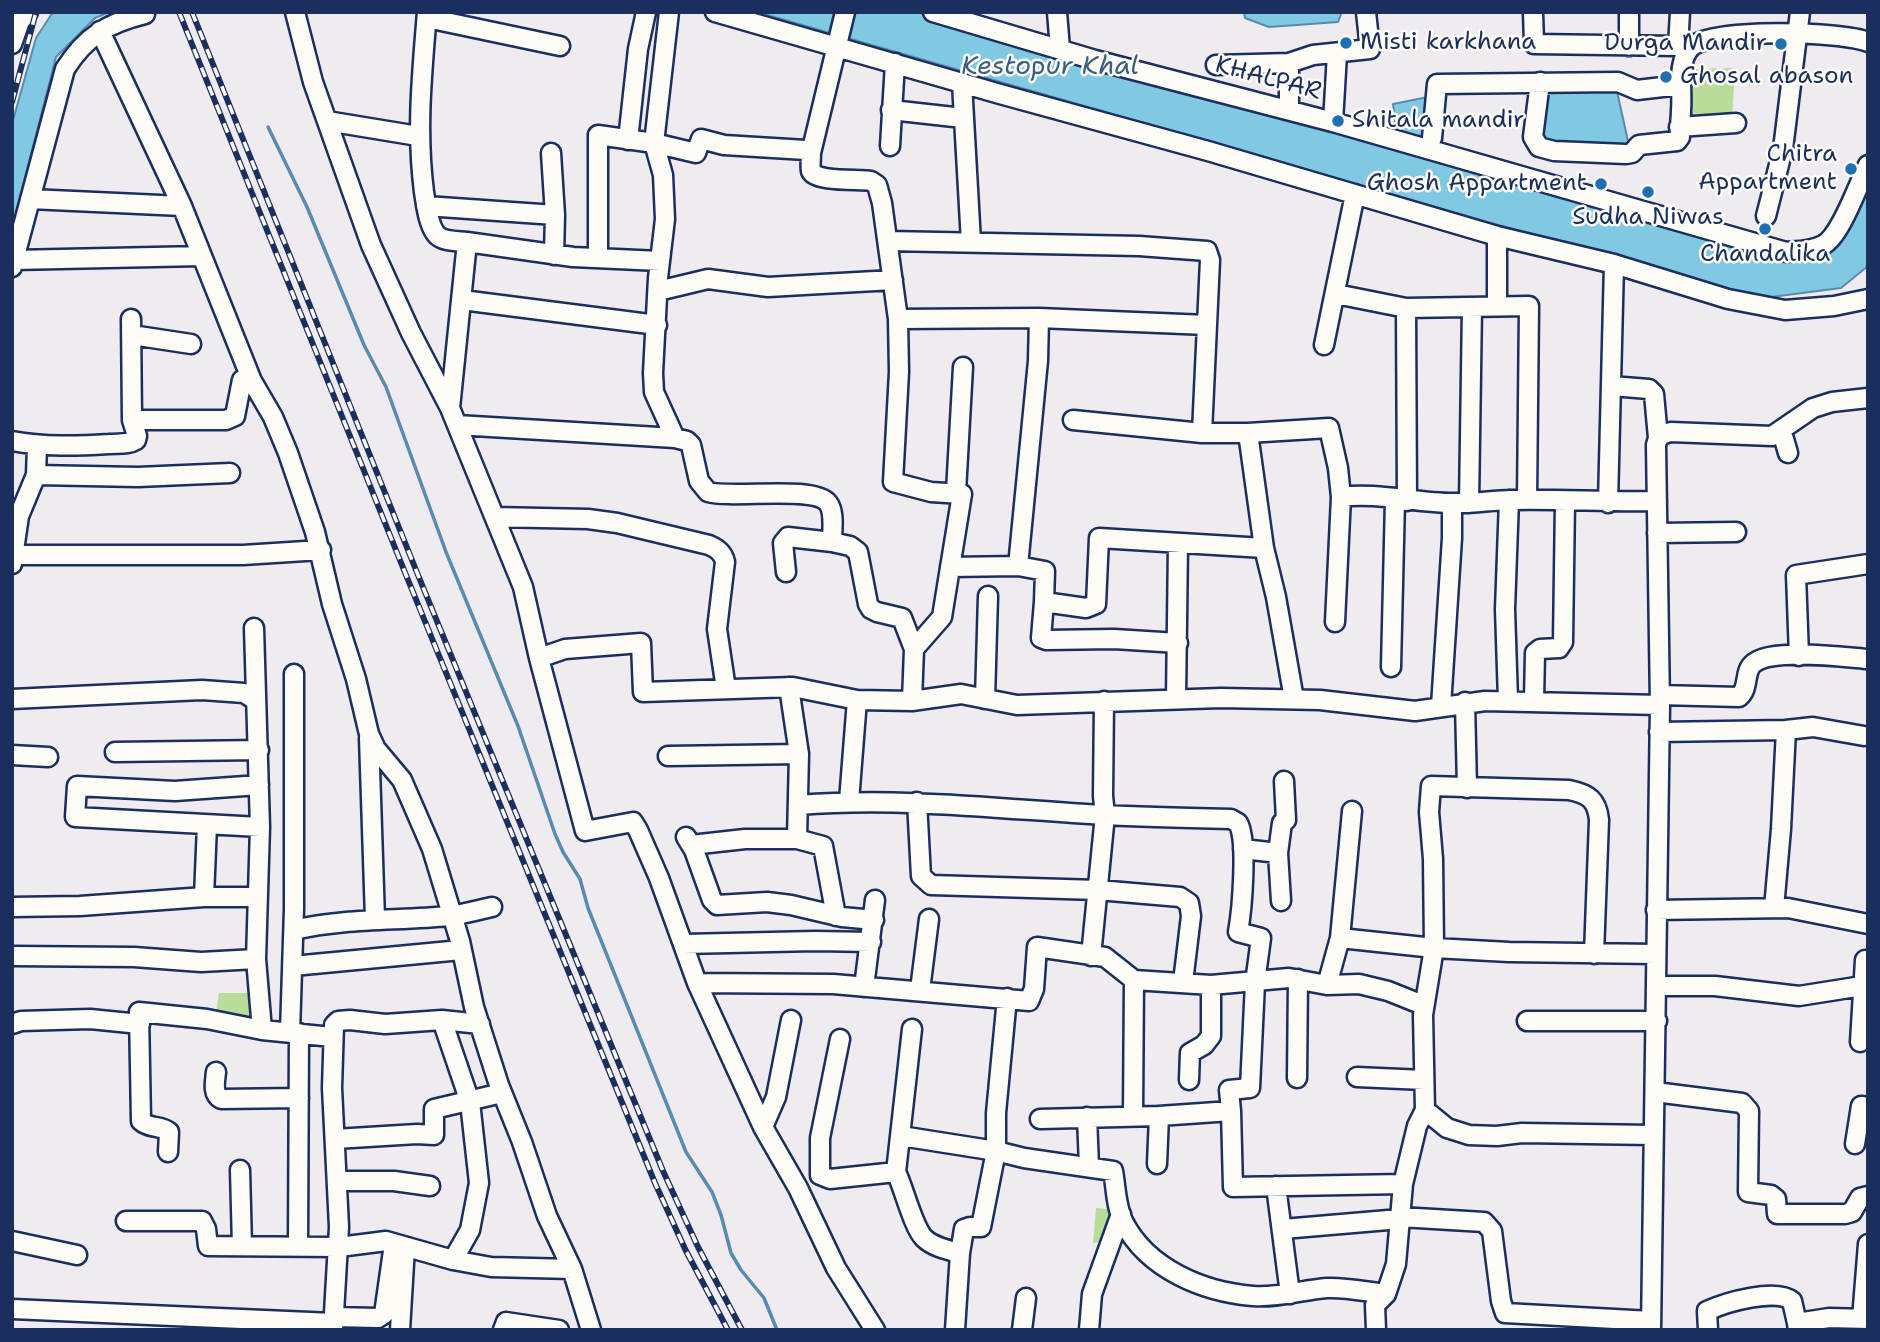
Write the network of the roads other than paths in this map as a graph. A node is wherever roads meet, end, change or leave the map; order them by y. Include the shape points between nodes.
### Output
1 (28, 12) edge
2 (295, 12) edge
3 (646, 12) edge
4 (669, 12) edge
5 (715, 12) edge
6 (845, 12) edge
7 (933, 12) edge
8 (1057, 12) edge
9 (1366, 12) edge
10 (1533, 12) edge
11 (1629, 12) edge
12 (1680, 12) edge
13 (1800, 12) edge
14 (145, 14) dead end
15 (427, 15) edge
16 (100, 31) junction
17 (1797, 33) junction
18 (1868, 42) edge
19 (12, 44) edge
20 (836, 45) junction
21 (560, 46) dead end
22 (1629, 46) junction
23 (1060, 49) junction
24 (1337, 54) junction
25 (895, 63) junction
26 (1289, 63) junction
27 (1216, 65) dead end
28 (1540, 82) junction
29 (962, 83) junction
30 (1680, 85) junction
31 (891, 110) junction
32 (1289, 110) junction
33 (963, 118) junction
34 (327, 121) junction
35 (1333, 122) junction
36 (1736, 123) dead end
37 (1679, 127) junction
38 (418, 136) junction
39 (1432, 138) dead end
40 (628, 140) junction
41 (654, 143) junction
42 (890, 146) dead end
43 (551, 153) dead end
44 (811, 153) junction
45 (1868, 165) edge
46 (1355, 194) junction
47 (30, 199) junction
48 (426, 205) junction
49 (182, 206) junction
50 (555, 215) junction
51 (1766, 216) dead end
52 (1497, 236) junction
53 (467, 242) junction
54 (888, 242) junction
55 (971, 242) junction
56 (554, 255) junction
57 (201, 256) junction
58 (598, 258) junction
59 (660, 261) junction
60 (13, 263) edge
61 (1614, 264) junction
62 (893, 280) junction
63 (658, 291) junction
64 (1336, 294) junction
65 (1868, 299) edge
66 (462, 300) junction
67 (1497, 306) junction
68 (1472, 307) junction
69 (1406, 308) junction
70 (1039, 318) junction
71 (898, 319) junction
72 (657, 325) junction
73 (1207, 326) junction
74 (191, 344) dead end
75 (1324, 345) dead end
76 (963, 367) dead end
77 (252, 381) junction
78 (1611, 386) junction
79 (1868, 398) edge
80 (450, 408) junction
81 (132, 420) junction
82 (1073, 420) dead end
83 (457, 425) junction
84 (1778, 432) junction
85 (1202, 433) junction
86 (1248, 433) junction
87 (675, 438) junction
88 (1658, 438) junction
89 (12, 441) edge
90 (37, 446) junction
91 (1788, 453) dead end
92 (230, 473) dead end
93 (36, 475) junction
94 (956, 492) junction
95 (1340, 497) junction
96 (1518, 500) junction
97 (1657, 500) junction
98 (1401, 501) junction
99 (1566, 501) junction
100 (1608, 502) junction
101 (1460, 503) junction
102 (495, 517) junction
103 (1736, 532) dead end
104 (1657, 533) junction
105 (832, 541) junction
106 (1178, 544) junction
107 (1264, 548) junction
108 (321, 551) junction
109 (13, 560) edge
110 (1868, 565) edge
111 (1018, 566) junction
112 (950, 567) junction
113 (786, 572) dead end
114 (988, 596) dead end
115 (1044, 602) junction
116 (1335, 622) dead end
117 (254, 628) dead end
118 (1178, 643) junction
119 (914, 649) junction
120 (1799, 656) junction
121 (539, 657) junction
122 (1868, 659) edge
123 (1391, 667) dead end
124 (294, 674) dead end
125 (789, 687) junction
126 (726, 689) junction
127 (12, 699) edge
128 (985, 699) junction
129 (1176, 699) junction
130 (1294, 699) junction
131 (255, 700) junction
132 (858, 700) junction
133 (1508, 700) junction
134 (1534, 700) junction
135 (1660, 700) junction
136 (912, 701) junction
137 (1104, 701) junction
138 (1465, 702) junction
139 (1441, 706) junction
140 (1786, 730) junction
141 (1659, 732) junction
142 (369, 734) junction
143 (1864, 736) dead end
144 (259, 750) junction
145 (115, 752) dead end
146 (799, 754) junction
147 (12, 755) edge
148 (668, 756) dead end
149 (47, 757) dead end
150 (1284, 781) dead end
151 (259, 785) junction
152 (1467, 788) junction
153 (849, 801) junction
154 (917, 802) junction
155 (799, 805) junction
156 (1352, 811) dead end
157 (1105, 815) junction
158 (207, 825) junction
159 (260, 827) junction
160 (797, 839) junction
161 (1243, 849) junction
162 (1278, 853) junction
163 (1098, 890) junction
164 (204, 897) junction
165 (257, 897) junction
166 (875, 900) dead end
167 (1281, 901) dead end
168 (12, 907) edge
169 (492, 908) dead end
170 (1774, 908) junction
171 (1656, 910) junction
172 (451, 915) junction
173 (836, 916) junction
174 (375, 919) junction
175 (929, 919) dead end
176 (874, 920) junction
177 (1868, 925) edge
178 (293, 930) junction
179 (1340, 938) junction
180 (871, 942) junction
181 (684, 944) junction
182 (1434, 948) junction
183 (461, 950) junction
184 (1594, 954) junction
185 (1655, 954) junction
186 (12, 956) edge
187 (1091, 956) junction
188 (1867, 957) edge
189 (256, 959) junction
190 (293, 966) junction
191 (1298, 979) junction
192 (1134, 980) junction
193 (697, 982) junction
194 (1183, 982) junction
195 (1255, 982) junction
196 (1211, 985) junction
197 (1327, 985) junction
198 (1656, 986) junction
199 (1862, 986) junction
200 (864, 988) junction
201 (920, 990) junction
202 (1007, 998) junction
203 (1423, 1005) junction
204 (442, 1020) junction
205 (791, 1020) dead end
206 (1527, 1021) dead end
207 (1657, 1021) junction
208 (12, 1024) edge
209 (140, 1024) junction
210 (480, 1024) junction
211 (912, 1029) dead end
212 (262, 1030) junction
213 (295, 1032) junction
214 (332, 1038) junction
215 (840, 1039) dead end
216 (1860, 1042) dead end
217 (216, 1072) dead end
218 (1357, 1077) dead end
219 (1297, 1078) dead end
220 (1189, 1080) dead end
221 (1424, 1080) junction
222 (502, 1093) junction
223 (1655, 1093) junction
224 (299, 1098) junction
225 (470, 1101) junction
226 (1868, 1107) edge
227 (1425, 1110) junction
228 (1231, 1111) junction
229 (1133, 1115) junction
230 (1159, 1116) junction
231 (1087, 1117) junction
232 (1040, 1119) dead end
233 (763, 1127) junction
234 (1652, 1135) junction
235 (901, 1136) junction
236 (335, 1139) junction
237 (1855, 1144) dead end
238 (996, 1151) junction
239 (169, 1152) dead end
240 (1157, 1164) dead end
241 (1089, 1166) junction
242 (240, 1170) dead end
243 (896, 1172) junction
244 (337, 1181) junction
245 (1403, 1184) junction
246 (430, 1186) dead end
247 (1276, 1186) junction
248 (1868, 1196) edge
249 (1121, 1214) junction
250 (1400, 1218) junction
251 (126, 1221) dead end
252 (1283, 1229) junction
253 (12, 1241) edge
254 (1868, 1244) edge
255 (399, 1245) junction
256 (242, 1246) junction
257 (298, 1246) junction
258 (339, 1247) junction
259 (960, 1253) junction
260 (77, 1255) dead end
261 (453, 1260) junction
262 (572, 1269) junction
263 (1290, 1294) junction
264 (1386, 1294) junction
265 (1026, 1298) dead end
266 (12, 1309) edge
267 (1865, 1319) edge
268 (1504, 1321) edge
269 (333, 1323) edge
270 (1651, 1325) edge
271 (1798, 1326) edge
272 (400, 1330) edge
273 (503, 1330) edge
274 (559, 1330) edge
275 (591, 1330) edge
276 (874, 1330) edge
277 (955, 1330) edge
278 (1022, 1330) edge
279 (1089, 1330) edge
280 (1376, 1330) edge
281 (1708, 1330) edge

1 - 19 street
2 - 34 street
3 - 40 street
4 - 41 street
5 - 20 street
6 - 20 street
7 - 23 street, KHALPAR
8 - 23 street
9 - 24 street via 1370,49
10 - 22 street via 1534,44
11 - 22 street
12 - 22 street via 1678,46
13 - 17 street
14 - 16 street via 116,21
15 - 21 street
15 - 38 street
16 - 47 street via 86,40 65,69
16 - 49 street
17 - 18 street
17 - 30 street via 1754,33 1699,42 1689,49
17 - 51 street via 1783,149
20 - 25 street
20 - 44 street
23 - 32 street, KHALPAR
24 - 26 street
24 - 35 street
25 - 29 street
25 - 31 street
26 - 27 street
26 - 32 street
28 - 30 street via 1618,82 1637,90
28 - 37 street via 1533,136 1543,150 1632,153 1639,145 1677,141
28 - 39 street via 1437,84
29 - 33 street
29 - 46 street
30 - 37 street
31 - 33 street
31 - 42 street
32 - 35 street, KHALPAR
33 - 55 street
34 - 38 street
34 - 80 street via 371,245
35 - 45 street, KHALPAR via 1786,252 1825,244 1840,229
36 - 37 street
38 - 48 street
40 - 41 street
40 - 58 street via 598,135
41 - 44 street via 696,153 701,138 724,145
41 - 59 street via 663,175
43 - 50 street
44 - 54 street via 815,176 877,185
46 - 52 street
46 - 64 street
47 - 49 street
47 - 60 street
48 - 50 street
48 - 53 street via 435,233
49 - 57 street
50 - 56 street
52 - 61 street
52 - 67 street
53 - 56 street
53 - 66 street
54 - 55 street
54 - 62 street
55 - 73 street via 1208,251
56 - 58 street
57 - 60 street
57 - 77 street
58 - 59 street
59 - 63 street
61 - 65 street via 1728,299 1785,310
61 - 78 street
62 - 63 street via 768,287 708,279
62 - 71 street
63 - 72 street
64 - 69 street
64 - 75 street
66 - 72 street
66 - 80 street
67 - 68 street
67 - 96 street via 1529,306
68 - 69 street
68 - 101 street
69 - 98 street
70 - 71 street
70 - 73 street
70 - 111 street
71 - 94 street via 893,482 932,492
72 - 87 street via 654,392
73 - 85 street
74 - 81 street via 132,327
76 - 94 street
77 - 81 street via 242,380 235,416 226,420
77 - 108 street via 288,453
78 - 88 street via 1649,389 1654,394
78 - 100 street
79 - 84 street via 1813,408
80 - 83 street
81 - 90 street via 137,436 132,443
82 - 85 street
83 - 87 street
83 - 102 street
84 - 88 street via 1772,436 1671,432
84 - 91 street
85 - 86 street
86 - 95 street via 1329,428
86 - 107 street
87 - 105 street via 691,445 699,481 708,492 823,499 832,512
88 - 97 street
89 - 90 street
90 - 93 street
92 - 93 street
93 - 109 street via 19,516
94 - 112 street via 962,494
95 - 98 street
95 - 116 street
96 - 99 street
96 - 101 street
96 - 133 street via 1505,608
97 - 100 street
97 - 104 street
98 - 101 street
98 - 123 street
99 - 100 street
99 - 134 street via 1563,642 1559,648 1535,653
101 - 139 street via 1452,538
102 - 121 street via 523,587
102 - 126 street via 617,523 717,549 725,562 717,629
103 - 104 street
104 - 135 street
105 - 113 street via 788,537 783,543
105 - 119 street via 855,549 868,604 877,612 902,618
106 - 107 street
106 - 115 street via 1099,538 1096,604 1086,608
106 - 118 street
107 - 130 street
108 - 109 street
108 - 142 street
110 - 120 street via 1796,575
111 - 112 street
111 - 115 street via 1045,571
112 - 119 street via 942,617
114 - 128 street
115 - 118 street via 1041,638 1045,640
117 - 131 street
118 - 129 street
119 - 136 street
120 - 122 street
120 - 135 street via 1772,656 1754,662 1739,697
121 - 126 street via 565,649 641,643 643,691
121 - 181 street via 585,831 634,822
124 - 178 street
125 - 126 street
125 - 132 street
125 - 146 street
127 - 131 street via 202,690 244,693
128 - 136 street via 961,694
128 - 137 street via 1017,705
129 - 130 street
129 - 137 street
130 - 139 street via 1415,711
131 - 144 street
132 - 136 street
132 - 153 street
133 - 134 street
133 - 138 street
134 - 135 street
135 - 141 street
137 - 157 street
138 - 139 street
138 - 152 street
140 - 141 street
140 - 143 street via 1813,727
140 - 170 street
141 - 171 street
142 - 172 street via 401,780 417,815
142 - 174 street
144 - 145 street
144 - 151 street
146 - 148 street
146 - 155 street
147 - 149 street
150 - 162 street via 1286,820
151 - 158 street via 175,791 77,786 75,817
151 - 159 street
152 - 182 street via 1431,786
152 - 184 street via 1569,790 1593,800 1599,820
153 - 154 street
153 - 155 street
154 - 157 street
154 - 163 street via 921,876 930,885
155 - 160 street
156 - 179 street
157 - 161 street via 1231,819 1241,828
157 - 163 street
158 - 159 street
158 - 164 street
159 - 165 street
160 - 173 street via 823,846
160 - 173 street via 688,841 717,905 767,902
161 - 162 street
161 - 195 street via 1238,932 1261,938
162 - 167 street
163 - 187 street
163 - 194 street via 1180,897 1189,903
164 - 165 street
164 - 168 street
165 - 189 street
166 - 176 street
169 - 172 street
170 - 171 street
170 - 177 street
171 - 185 street
172 - 174 street
172 - 183 street
173 - 176 street
174 - 178 street
175 - 201 street
176 - 180 street
178 - 190 street
179 - 182 street
179 - 197 street
180 - 181 street
180 - 200 street
181 - 193 street
182 - 184 street
182 - 203 street
183 - 190 street
183 - 210 street
184 - 185 street
185 - 198 street
186 - 189 street via 201,962
187 - 192 street via 1105,957
187 - 202 street via 1037,947 1029,1000
188 - 199 street
189 - 212 street
190 - 213 street
191 - 195 street
191 - 197 street
191 - 219 street
192 - 194 street
192 - 229 street
193 - 200 street
193 - 233 street
194 - 196 street
195 - 196 street
195 - 228 street via 1250,1088 1229,1090
196 - 220 street via 1211,1035 1190,1053
197 - 203 street via 1359,984
198 - 199 street via 1715,986 1799,996
198 - 207 street
199 - 216 street
200 - 201 street
201 - 202 street
202 - 238 street
203 - 221 street
204 - 210 street
204 - 214 street via 338,1021
204 - 225 street
205 - 233 street via 776,1097
206 - 207 street
207 - 223 street
208 - 209 street via 90,1019
209 - 212 street via 139,1012
209 - 239 street via 141,1121 169,1132
210 - 222 street
211 - 235 street
212 - 213 street
213 - 214 street
213 - 224 street
214 - 236 street
215 - 243 street via 820,1138 820,1175 830,1179
217 - 224 street via 215,1092 221,1099
218 - 221 street
221 - 227 street
222 - 225 street
222 - 262 street via 547,1216
223 - 234 street
223 - 248 street via 1742,1103 1749,1111 1748,1192 1771,1195 1776,1199 1777,1214 1845,1214
224 - 257 street
225 - 236 street via 434,1109 434,1135
225 - 261 street via 479,1183 470,1230
226 - 237 street via 1861,1106
227 - 234 street via 1447,1128 1469,1135
227 - 245 street
228 - 230 street
228 - 247 street via 1233,1187
229 - 230 street
229 - 231 street
230 - 240 street
231 - 232 street
231 - 241 street
233 - 276 street via 836,1268
234 - 270 street
235 - 238 street
235 - 243 street
236 - 244 street
238 - 241 street
238 - 259 street via 981,1227 964,1229
241 - 249 street via 1113,1171
242 - 256 street
243 - 259 street via 924,1238
244 - 246 street
244 - 258 street
245 - 247 street
245 - 250 street
247 - 252 street
249 - 263 street via 1141,1247 1190,1282 1253,1296
249 - 279 street via 1092,1294
250 - 252 street
250 - 264 street via 1396,1264
250 - 268 street via 1484,1222 1492,1231
251 - 256 street via 202,1221 208,1246
252 - 263 street
253 - 260 street
254 - 267 street
255 - 258 street via 386,1241
255 - 261 street
255 - 269 street via 384,1314
255 - 272 street
256 - 257 street
257 - 258 street
258 - 269 street
259 - 277 street
261 - 262 street via 491,1267
262 - 275 street
263 - 264 street via 1328,1288
264 - 280 street via 1375,1305
265 - 278 street
266 - 269 street
267 - 271 street via 1829,1318
268 - 270 street
271 - 281 street via 1793,1301 1779,1295 1738,1300 1707,1311
273 - 274 street via 506,1322

